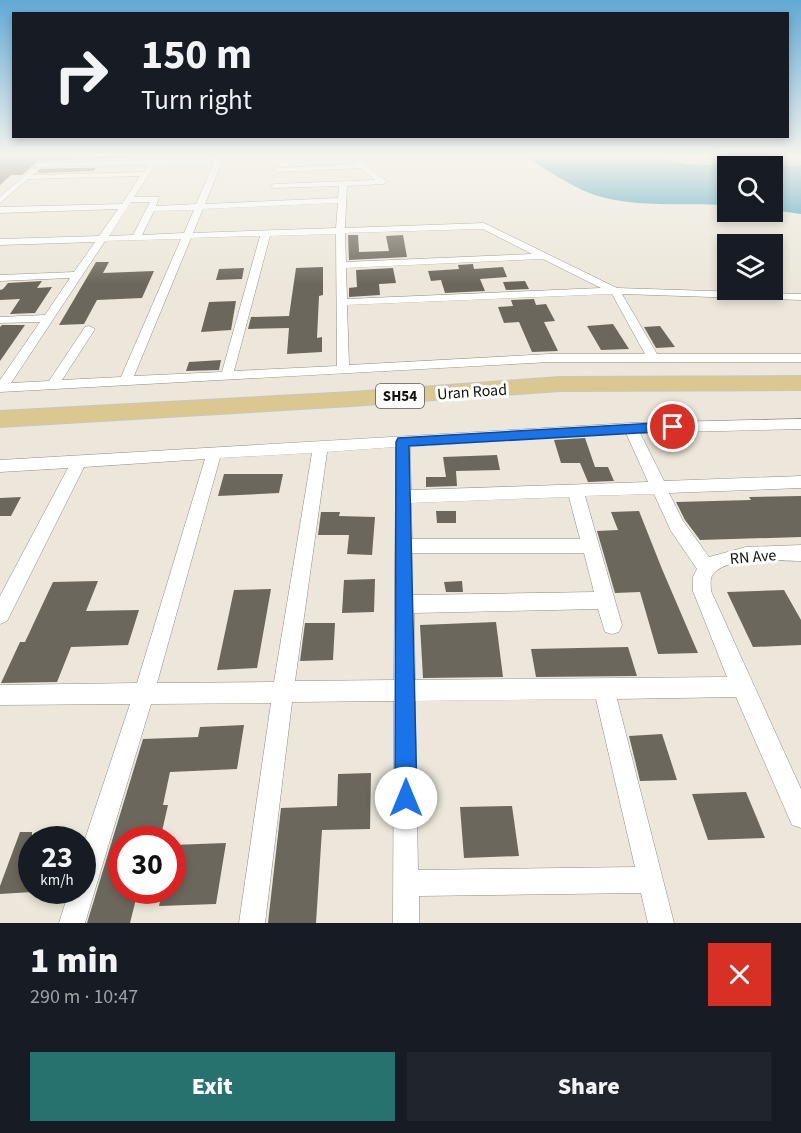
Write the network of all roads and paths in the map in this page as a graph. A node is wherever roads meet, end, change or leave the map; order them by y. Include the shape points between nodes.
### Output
1 (129, 198) edge
2 (202, 198) edge
3 (272, 198) edge
4 (342, 200) joint
5 (271, 202) junction
6 (126, 203) junction
7 (199, 205) junction
8 (151, 208) junction
9 (0, 210) edge
10 (340, 230) junction
11 (266, 232) junction
12 (186, 236) junction
13 (136, 237) junction
14 (102, 238) junction
15 (0, 242) edge
16 (547, 256) junction
17 (342, 265) junction
18 (78, 275) junction
19 (0, 278) edge
20 (615, 291) junction
21 (801, 297) edge
22 (342, 302) junction
23 (49, 318) junction
24 (0, 320) edge
25 (89, 329) dead end
26 (653, 358) junction
27 (801, 358) edge
28 (343, 369) junction
29 (227, 375) junction
30 (126, 381) junction
31 (801, 383) edge
32 (53, 385) junction
33 (1, 388) edge
34 (0, 419) edge
35 (801, 424) edge
36 (631, 428) junction
37 (403, 442) junction
38 (320, 447) junction
39 (214, 453) junction
40 (79, 461) junction
41 (0, 466) edge
42 (801, 482) edge
43 (658, 486) junction
44 (575, 489) junction
45 (404, 497) junction
46 (404, 546) junction
47 (591, 546) junction
48 (801, 553) edge
49 (707, 568) junction
50 (606, 600) junction
51 (405, 604) junction
52 (0, 615) edge
53 (612, 624) dead end
54 (742, 687) junction
55 (604, 688) junction
56 (405, 691) junction
57 (283, 692) junction
58 (144, 693) junction
59 (0, 695) edge
60 (801, 816) edge
61 (96, 846) edge
62 (651, 880) junction
63 (406, 884) junction
64 (78, 904) edge
65 (72, 923) edge
66 (252, 923) edge
67 (406, 923) edge
68 (661, 923) edge

1 - 6 street
2 - 7 street
3 - 5 street
4 - 5 street
4 - 10 street
5 - 7 street
6 - 8 street via 156,199
6 - 9 street
6 - 14 street
7 - 8 street
7 - 12 street
8 - 13 street
10 - 11 street
10 - 16 street via 484,226
10 - 17 street
11 - 12 street
11 - 29 street
12 - 13 street
12 - 30 street
13 - 14 street
14 - 15 street
14 - 18 street
16 - 17 street
16 - 20 street
17 - 22 street
18 - 19 street
18 - 23 street
20 - 21 street
20 - 22 street
20 - 26 street
22 - 28 street
23 - 24 street
23 - 33 street
25 - 32 street
26 - 27 street
26 - 28 street via 550,358
28 - 29 street
29 - 30 street
30 - 32 street
31 - 34 main road, Uran Road / SH54 via 560,384
32 - 33 street
35 - 36 street
36 - 37 street
36 - 43 street
37 - 38 street
37 - 45 street
38 - 39 street
38 - 57 street
39 - 40 street
39 - 58 street
40 - 41 street
40 - 52 street
42 - 43 street
43 - 44 street
43 - 49 street via 684,538
44 - 45 street
44 - 47 street
45 - 46 street
46 - 47 street
46 - 51 street
47 - 50 street
48 - 49 street, RN Ave via 734,555
49 - 54 street via 702,591
50 - 51 street
50 - 53 street
51 - 56 street
54 - 55 street
54 - 60 street
55 - 56 street
55 - 62 street
56 - 57 street
56 - 63 street
57 - 58 street
57 - 66 street
58 - 59 street
58 - 61 street
62 - 63 street
62 - 68 street
63 - 67 street
64 - 65 street

